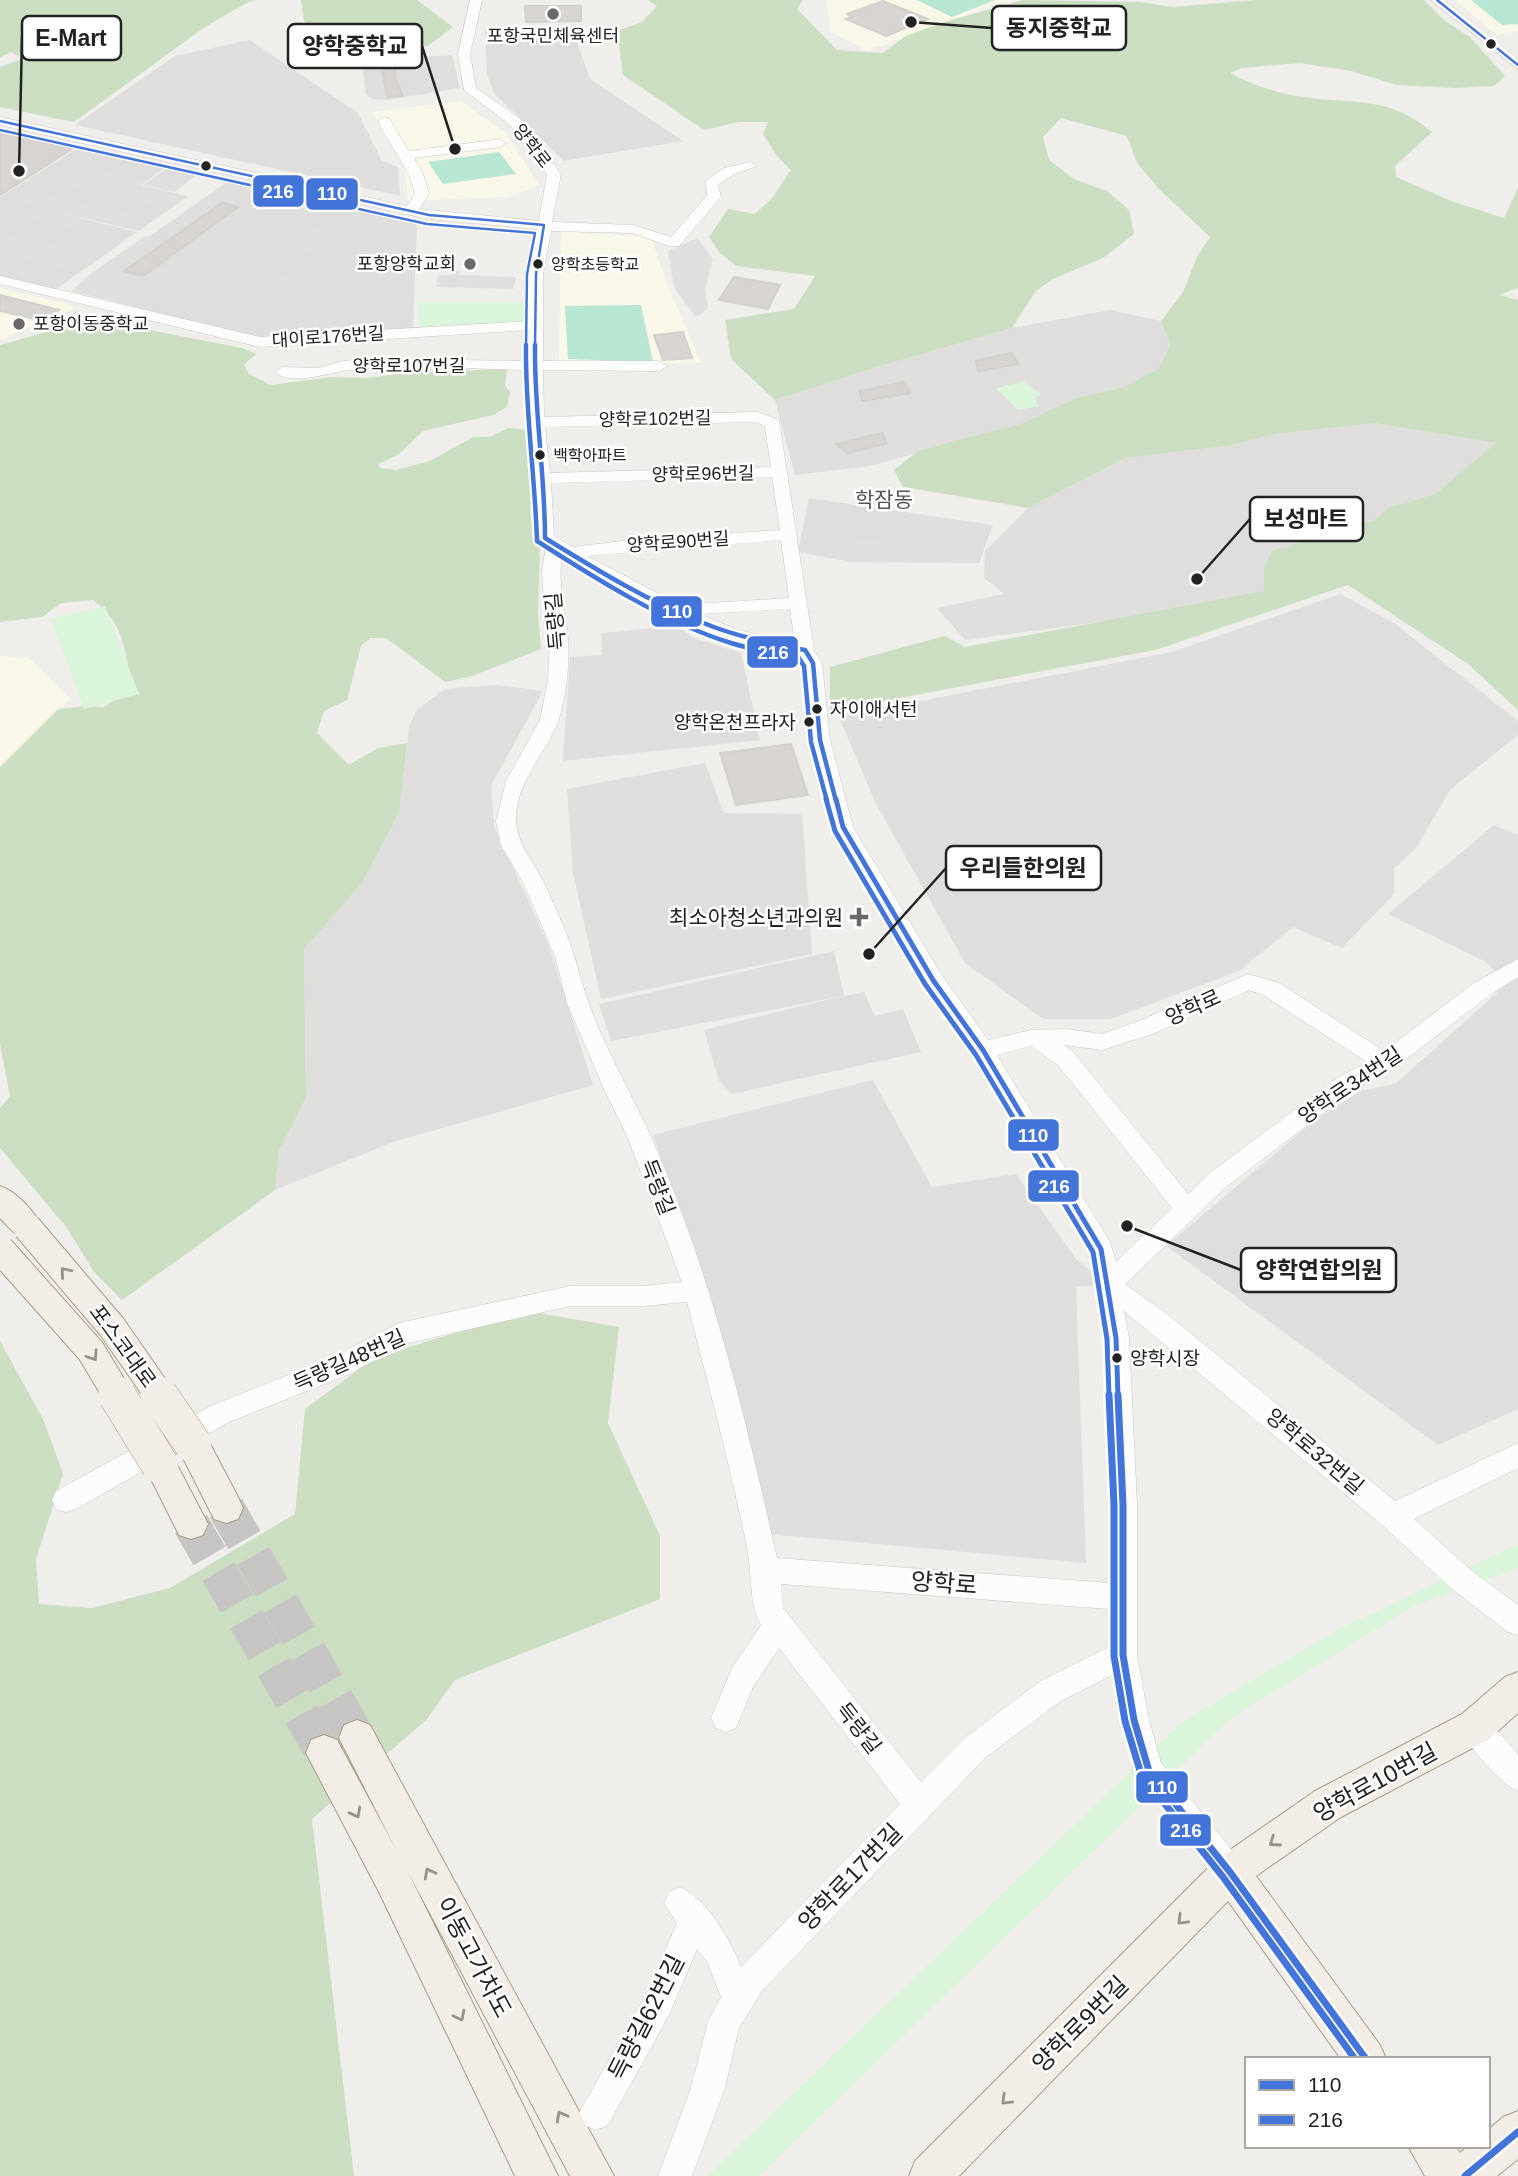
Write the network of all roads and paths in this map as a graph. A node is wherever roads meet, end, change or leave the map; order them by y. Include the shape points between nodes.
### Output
1 (476, 0) edge
2 (1437, 0) edge
3 (1518, 65) edge
4 (0, 121) edge
5 (384, 121) dead end
6 (500, 143) dead end
7 (405, 155) junction
8 (750, 166) dead end
9 (411, 211) junction
10 (544, 225) junction
11 (0, 280) edge
12 (537, 325) junction
13 (535, 366) junction
14 (659, 366) dead end
15 (283, 372) dead end
16 (535, 422) junction
17 (773, 423) joint
18 (780, 472) junction
19 (542, 478) junction
20 (789, 534) junction
21 (562, 549) junction
22 (798, 603) junction
23 (679, 610) junction
24 (805, 650) junction
25 (1518, 967) edge
26 (1038, 1038) junction
27 (983, 1050) junction
28 (1385, 1063) junction
29 (0, 1198) edge
30 (1186, 1208) junction
31 (0, 1249) edge
32 (1108, 1285) junction
33 (696, 1291) junction
34 (1518, 1455) edge
35 (66, 1500) dead end
36 (226, 1508) tunnel mouth
37 (1392, 1516) junction
38 (191, 1524) tunnel mouth
39 (766, 1570) junction
40 (1121, 1597) junction
41 (1518, 1622) edge
42 (778, 1625) junction
43 (1123, 1655) junction
44 (1518, 1689) edge
45 (726, 1718) dead end
46 (1475, 1727) junction
47 (1518, 1776) edge
48 (920, 1805) junction
49 (1230, 1872) junction
50 (737, 1998) junction
51 (1365, 2057) edge
52 (596, 2113) dead end
53 (1518, 2132) edge
54 (1430, 2148) edge
55 (537, 2176) edge
56 (593, 2176) edge
57 (675, 2176) edge
58 (930, 2176) edge
59 (1451, 2176) edge
60 (1465, 2176) edge

1 - 10 street, 양학로 via 464,54 470,90 514,121 554,174
2 - 3 street
4 - 9 street
5 - 7 street
6 - 7 street
7 - 9 street via 422,194
8 - 10 street via 729,171 711,184 714,197 674,243 633,229
9 - 10 street
10 - 12 street, 양학로 via 536,274
11 - 12 street, 대이로176번길 via 260,342
12 - 13 street, 양학로
13 - 14 street, 양학로107번길
13 - 15 street, 양학로107번길 via 371,364 320,373
13 - 16 street, 양학로
16 - 17 street, 양학로102번길 via 758,417
16 - 19 street, 양학로
17 - 18 street, 양학로96번길
18 - 19 street, 양학로96번길
18 - 20 street, 양학로96번길
19 - 21 street, 양학로 via 545,538
20 - 21 street, 양학로90번길
20 - 22 street, 양학로96번길
21 - 23 street
21 - 33 street, 득량길 via 551,572 559,639 557,680 549,720 516,781 508,806 510,846 532,880 566,956 578,1003 640,1138
22 - 23 street
22 - 24 street, 양학로96번길
23 - 24 street via 733,634
24 - 27 street via 813,663 820,740 843,827 933,980
25 - 28 street, 양학로34번길
26 - 27 street, 양학로
26 - 28 street, 양학로 via 1102,1042 1248,982 1271,989
26 - 30 street via 1067,1060
27 - 32 street via 1101,1250
28 - 30 street, 양학로34번길 via 1347,1083
36 -> 29 main road, 포스코대로, bridge via 193,1444 112,1327
30 - 32 street, 양학로34번길
31 -> 38 main road, 포스코대로, bridge via 91,1351
32 - 37 street, 양학로32번길
32 - 40 street via 1116,1338
33 - 35 street, 득량길48번길 via 570,1296 399,1334 338,1367 220,1414
33 - 39 street, 득량길
34 - 37 street
37 - 41 street, 양학로32번길 via 1462,1580
39 - 40 street, 양학로
39 - 42 street, 득량길 via 769,1613
40 - 43 street
42 - 45 street via 742,1678
42 - 48 street, 득량길
43 - 48 street, 양학로17번길 via 1051,1691 977,1746
43 - 49 street via 1149,1771
44 - 46 main road, 양학로10번길
46 - 47 street
46 -> 49 main road, 양학로10번길 via 1328,1804
48 - 50 street, 양학로17번길
49 - 51 main road
49 -> 58 main road, 양학로9번길
50 - 52 street, 득량길62번길 via 719,1951 687,1911 657,2004
50 - 57 street, 양학로17번길 via 724,2021 708,2088
53 - 60 main road
54 - 59 main road
56 -> 55 main road, 이동고가차도 via 341,1745 391,1880

